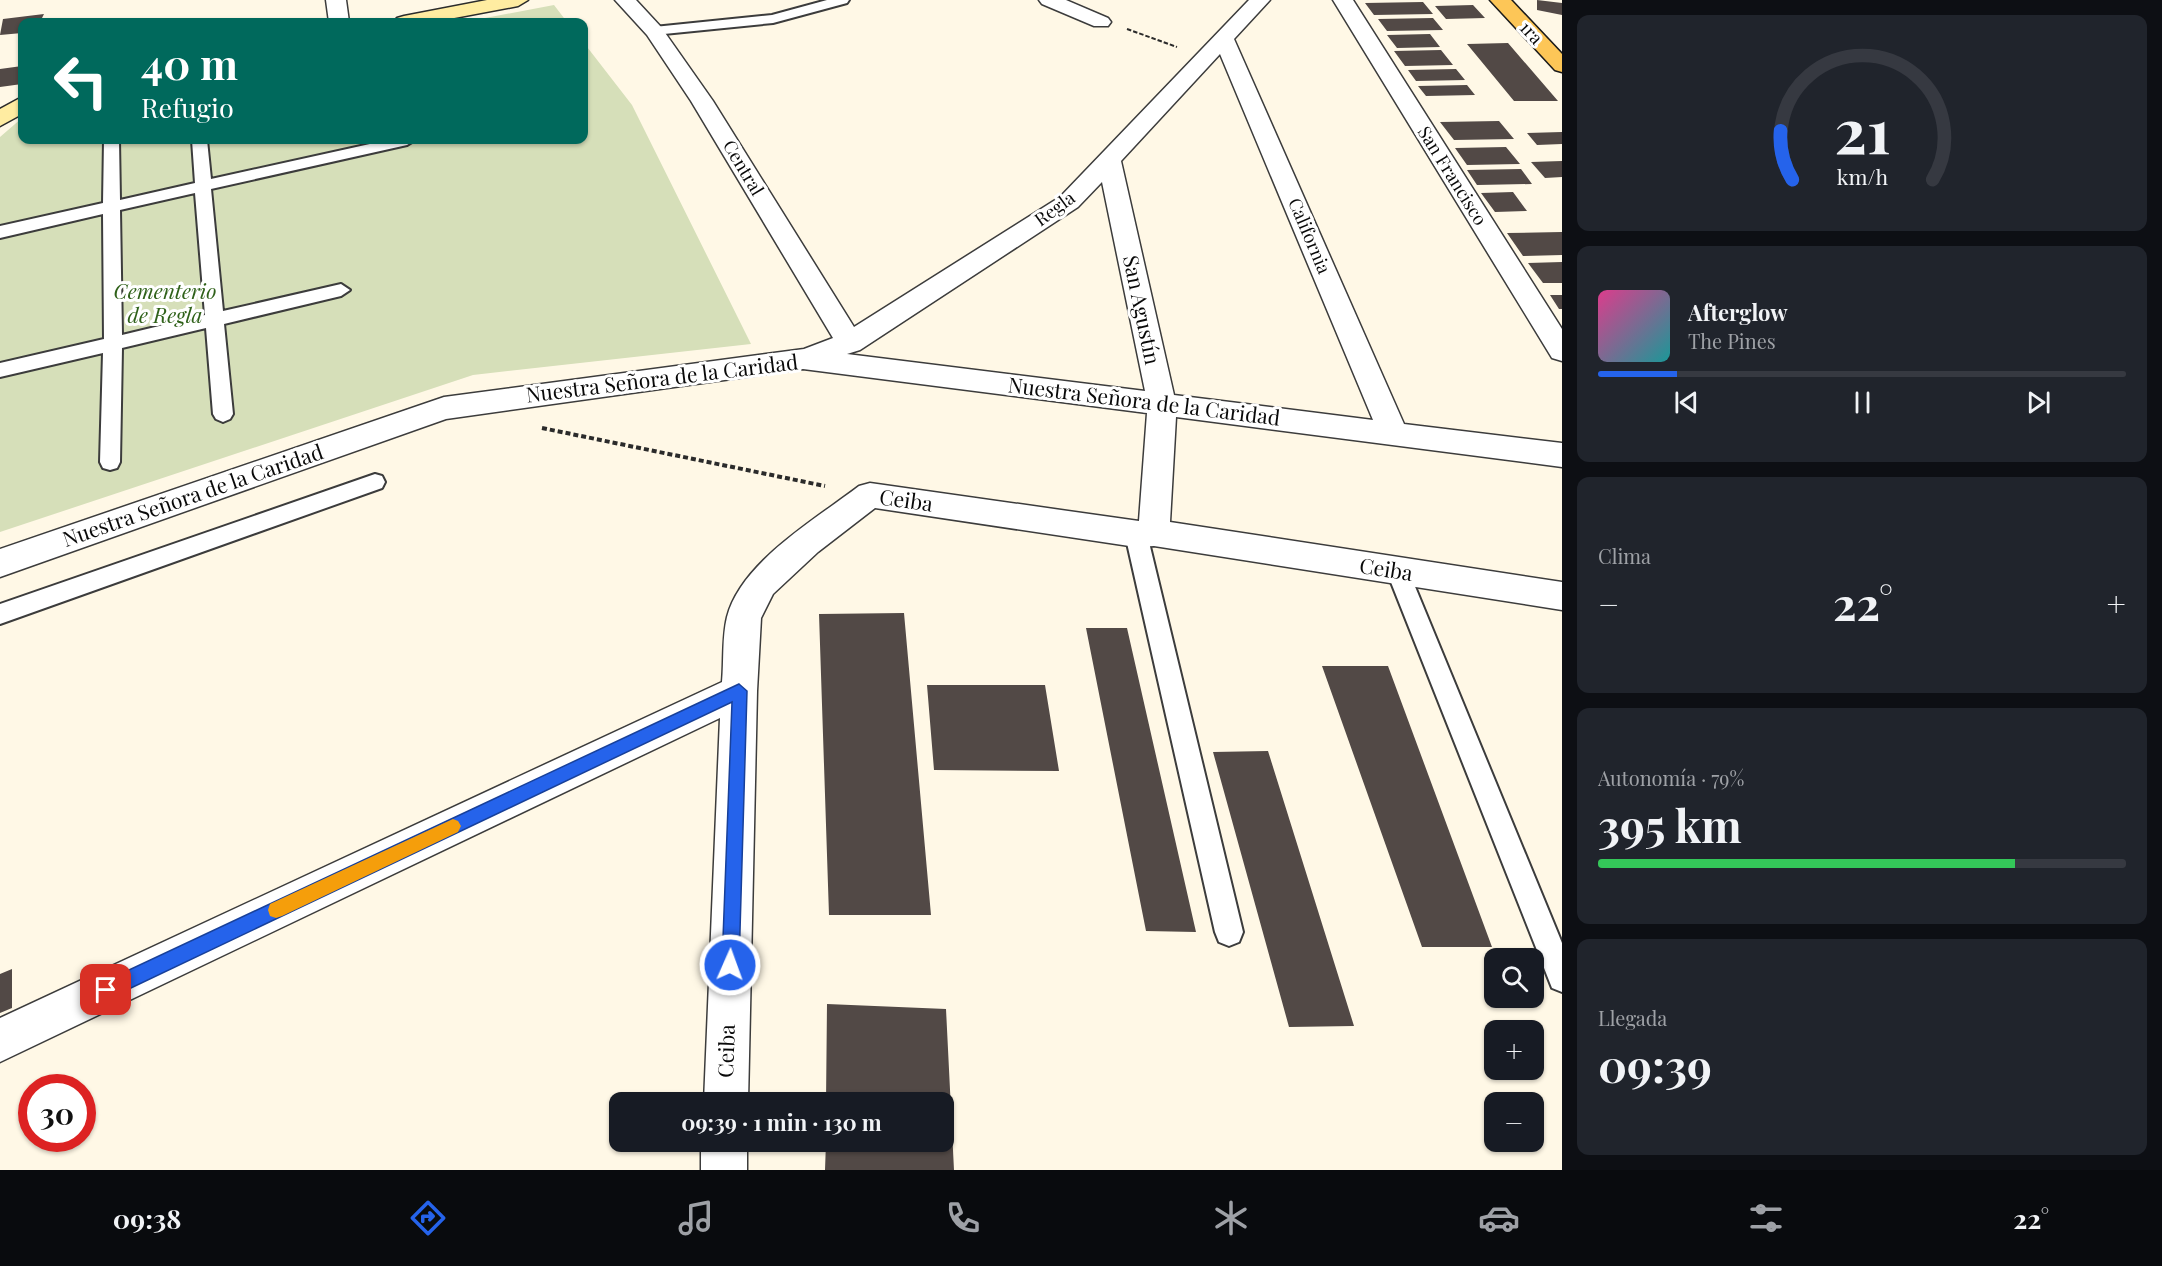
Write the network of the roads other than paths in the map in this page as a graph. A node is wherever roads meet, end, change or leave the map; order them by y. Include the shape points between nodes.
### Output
1 (336, 0) edge
2 (518, 0) edge
3 (625, 0) edge
4 (842, 0) edge
5 (1049, 0) edge
6 (1260, 0) edge
7 (1343, 0) edge
8 (1500, 0) edge
9 (338, 18) edge
10 (425, 18) edge
11 (1101, 22) road end
12 (654, 31) junction
13 (1224, 39) junction
14 (1562, 66) edge
15 (18, 99) edge
16 (0, 103) edge
17 (18, 107) edge
18 (0, 118) edge
19 (111, 144) edge
20 (199, 144) edge
21 (389, 144) edge
22 (1108, 161) junction
23 (202, 186) junction
24 (111, 207) junction
25 (0, 232) edge
26 (342, 290) dead end
27 (216, 320) junction
28 (113, 344) junction
29 (850, 344) junction
30 (1562, 351) edge
31 (803, 359) junction
32 (1, 370) edge
33 (1162, 405) junction
34 (223, 414) dead end
35 (1393, 433) junction
36 (1562, 455) edge
37 (110, 462) dead end
38 (375, 482) dead end
39 (1145, 534) junction
40 (0, 563) edge
41 (1398, 572) junction
42 (1560, 601) edge
43 (0, 614) edge
44 (739, 691) junction
45 (1229, 932) dead end
46 (1562, 978) edge
47 (0, 1040) edge
48 (726, 1092) edge
49 (724, 1152) edge
50 (724, 1170) edge

1 - 9 street
2 - 10 main road
3 - 12 street, Central
4 - 12 lane via 773,19
5 - 11 street
6 - 13 street, Regla
7 - 30 street, San Francisco
8 - 14 main road, 1ra
12 - 29 street, Central via 702,101
13 - 22 street, Regla
13 - 35 street, California
15 - 16 main road
17 - 18 main road
19 - 24 lane
20 - 23 lane
21 - 23 lane
22 - 29 street, Regla via 1069,202
22 - 33 street, San Agustín
23 - 24 lane
23 - 27 lane
24 - 25 lane
24 - 28 lane
26 - 27 lane
27 - 28 lane
27 - 34 lane
28 - 32 lane
28 - 37 lane
29 - 31 street, Regla
31 - 33 street, Nuestra Señora de la Caridad
31 - 40 street, Nuestra Señora de la Caridad via 444,408
33 - 35 street, Nuestra Señora de la Caridad
33 - 39 street, San Agustín
35 - 36 street, Nuestra Señora de la Caridad
38 - 43 lane
39 - 41 street, Ceiba
39 - 44 street, Ceiba via 870,495 761,584 744,618
39 - 45 lane
41 - 42 street, Ceiba
41 - 46 lane
44 - 47 street
44 - 48 street, Ceiba
49 - 50 street

